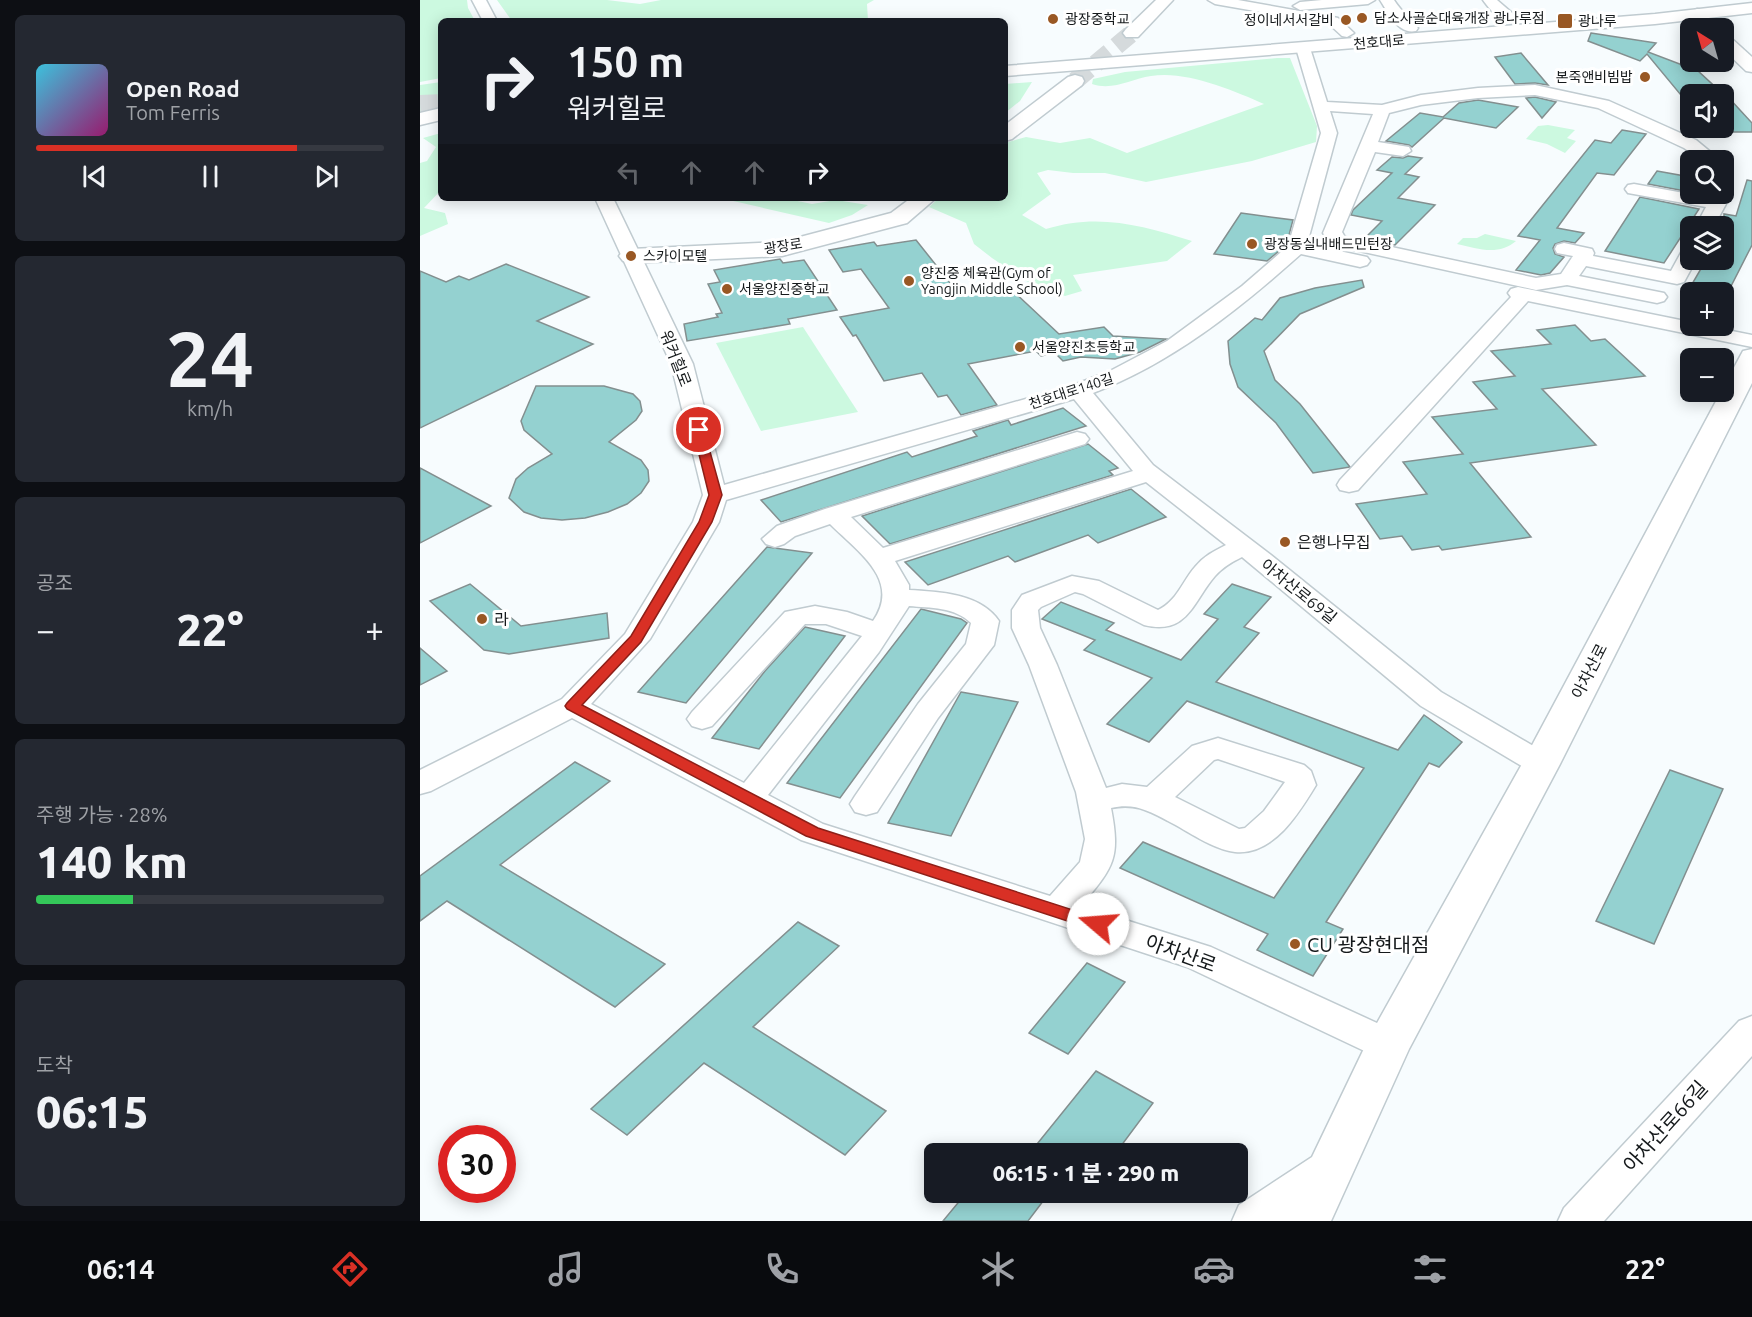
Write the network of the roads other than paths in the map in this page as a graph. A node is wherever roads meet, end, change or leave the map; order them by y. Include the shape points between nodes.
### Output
1 (479, 0) edge
2 (1165, 0) edge
3 (1215, 0) edge
4 (1368, 0) edge
5 (1387, 0) edge
6 (1490, 0) edge
7 (1710, 0) edge
8 (1688, 6) edge
9 (1269, 8) junction
10 (1752, 8) edge
11 (488, 18) edge
12 (1700, 18) edge
13 (1512, 19) junction
14 (1411, 28) junction
15 (1132, 33) tunnel mouth
16 (1347, 33) junction
17 (1303, 48) junction
18 (1734, 50) edge
19 (1031, 52) dead end
20 (1105, 58) junction
21 (1008, 60) edge
22 (1752, 67) edge
23 (1008, 71) edge
24 (1008, 77) edge
25 (1075, 81) tunnel mouth
26 (1321, 106) junction
27 (1382, 110) junction
28 (438, 116) edge
29 (420, 119) edge
30 (1008, 133) edge
31 (1370, 146) junction
32 (1699, 150) edge
33 (1403, 151) dead end
34 (1634, 189) dead end
35 (605, 201) edge
36 (921, 201) edge
37 (1710, 216) edge
38 (1297, 248) junction
39 (1564, 249) dead end
40 (631, 256) junction
41 (1581, 259) junction
42 (1681, 270) edge
43 (1567, 279) junction
44 (1524, 294) junction
45 (1657, 297) dead end
46 (1752, 341) edge
47 (1752, 357) edge
48 (1079, 391) junction
49 (1077, 439) dead end
50 (1150, 473) junction
51 (1349, 485) dead end
52 (715, 495) junction
53 (834, 514) junction
54 (775, 539) dead end
55 (1244, 546) junction
56 (878, 558) junction
57 (896, 597) junction
58 (879, 632) junction
59 (572, 706) junction
60 (702, 719) dead end
61 (1541, 764) junction
62 (420, 783) edge
63 (748, 799) junction
64 (1152, 800) dead end
65 (1094, 801) junction
66 (866, 804) dead end
67 (1057, 911) junction
68 (1752, 1031) edge
69 (1388, 1045) junction
70 (1331, 1171) junction
71 (1257, 1221) edge
72 (1305, 1221) edge
73 (1578, 1221) edge

1 - 11 street
2 - 15 main road
3 - 9 street
4 - 9 street
5 - 14 street via 1399,19
6 - 13 street
7 - 8 main road, 천호대로
8 - 10 main road, 천호대로
8 - 12 main road
8 - 13 main road, 천호대로
8 - 17 main road, 천호대로
9 - 16 street via 1333,21
13 - 14 main road, 천호대로
14 - 16 main road, 천호대로
16 - 20 main road, 천호대로
17 - 20 main road, 천호대로
17 - 26 street
18 - 22 main road
19 - 20 main road
20 - 21 main road, 천호대로
20 - 23 main road, 천호대로
20 - 24 main road
25 - 30 main road
26 - 27 street
26 - 38 street via 1329,133
27 - 31 street
27 - 32 street via 1421,100 1534,90 1579,103 1603,104
28 - 29 main road
31 - 33 street
31 - 43 street via 1332,234 1339,242 1536,284
34 - 37 street via 1717,204
35 - 40 street, 워커힐로
36 - 40 main road, 광장로 via 900,218 783,249
38 - 44 street
38 - 48 street, 천호대로140길 via 1249,290 1174,345 1118,376
39 - 41 street via 1585,253
40 - 52 street, 워커힐로 via 682,364
41 - 42 street via 1677,278
41 - 43 street
43 - 45 street
44 - 46 street
44 - 51 street
47 - 61 main road, 아차산로
48 - 50 street, 아차산로69길
48 - 52 street, 천호대로140길
49 - 53 street
50 - 55 street, 아차산로69길
50 - 56 street
52 - 59 street via 706,522 636,639
53 - 54 street via 786,531
53 - 56 street
55 - 61 street, 아차산로69길 via 1431,699
55 - 65 street via 1203,572 1184,604 1167,618 1154,619 1090,587 1072,584 1031,601 1025,610 1026,628
56 - 57 street via 896,585
57 - 58 street via 896,607
57 - 66 street via 963,607 985,621 980,645 928,711
58 - 60 street via 819,614 806,613 795,618
58 - 63 street
59 - 62 street
59 - 63 street, 아차산로
61 - 69 main road, 아차산로
63 - 67 street, 아차산로 via 812,832
64 - 65 street via 1122,795
65 - 67 street via 1101,839 1095,866
67 - 69 street, 아차산로 via 1199,957
68 - 73 street, 아차산로66길
69 - 70 main road, 아차산로
70 - 71 main road
70 - 72 main road, 아차산로

